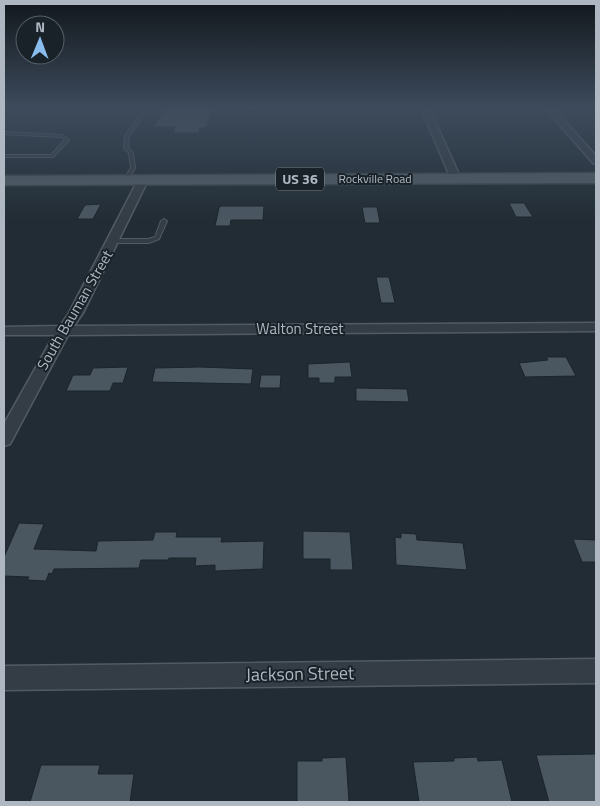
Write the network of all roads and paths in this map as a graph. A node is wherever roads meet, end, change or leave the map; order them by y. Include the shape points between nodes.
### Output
1 (62, 146) edge
2 (126, 146) edge
3 (441, 146) edge
4 (582, 146) edge
5 (4, 156) edge
6 (596, 161) edge
7 (456, 179) junction
8 (126, 180) junction
9 (143, 180) junction
10 (594, 180) edge
11 (4, 181) edge
12 (164, 220) dead end
13 (114, 241) junction
14 (596, 327) edge
15 (64, 330) junction
16 (4, 331) edge
17 (4, 439) edge
18 (596, 671) edge
19 (4, 678) edge

1 - 5 lane via 52,156
2 - 8 lane via 133,168
3 - 7 street
4 - 6 street
7 - 9 main road, Rockville Road / US 36
7 - 10 main road, Rockville Road / US 36
8 - 9 main road, Rockville Road / US 36
8 - 11 main road, Rockville Road / US 36
9 - 13 street, South Bauman Street
12 - 13 lane via 157,238
13 - 15 street, South Bauman Street
14 - 15 street, Walton Street
15 - 16 street, Walton Street
15 - 17 street, South Bauman Street
18 - 19 street, Jackson Street

